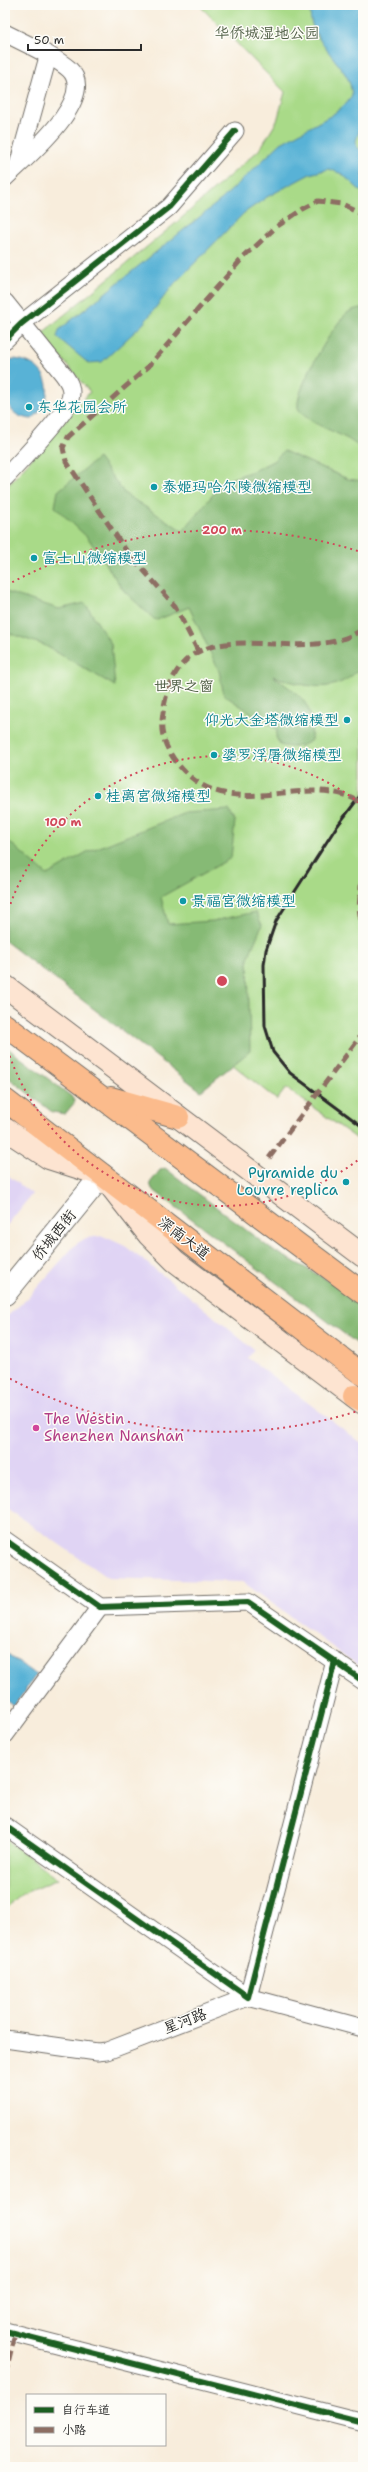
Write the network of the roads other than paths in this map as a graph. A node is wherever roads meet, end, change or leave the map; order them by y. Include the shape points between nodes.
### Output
1 (5, 33) edge
2 (48, 57) junction
3 (235, 132) dead end
4 (18, 164) junction
5 (5, 178) edge
6 (5, 302) edge
7 (21, 324) junction
8 (5, 340) edge
9 (5, 478) edge
10 (5, 986) edge
11 (5, 1025) edge
12 (98, 1094) junction
13 (5, 1100) edge
14 (178, 1117) junction
15 (5, 1129) edge
16 (102, 1175) junction
17 (363, 1256) edge
18 (363, 1293) edge
19 (5, 1294) edge
20 (363, 1375) edge
21 (360, 1400) edge
22 (5, 1540) edge
23 (100, 1607) junction
24 (335, 1661) junction
25 (363, 1681) edge
26 (5, 1735) edge
27 (5, 1826) edge
28 (248, 1997) junction
29 (363, 2028) edge
30 (5, 2039) edge
31 (5, 2331) edge
32 (363, 2422) edge

1 - 2 street
2 - 4 street
2 - 4 street via 69,69 74,76 76,91 61,122
3 - 7 street via 169,207
4 - 5 street
6 - 7 street
7 - 8 street
7 - 9 street via 69,382 71,391 65,410
10 - 14 main road
11 - 12 main road
12 - 14 main road
12 - 18 main road
13 - 16 main road, 深南大道
14 - 17 main road
15 - 16 main road via 49,1158
16 - 19 street, 侨城西街
16 - 20 main road, 深南大道
16 - 21 main road via 149,1235 175,1261
22 - 23 street
23 - 24 street via 248,1602
23 - 26 street
24 - 25 street
24 - 28 street
27 - 28 street
28 - 29 street
28 - 30 street, 星河路 via 107,2051 97,2052
31 - 32 street

